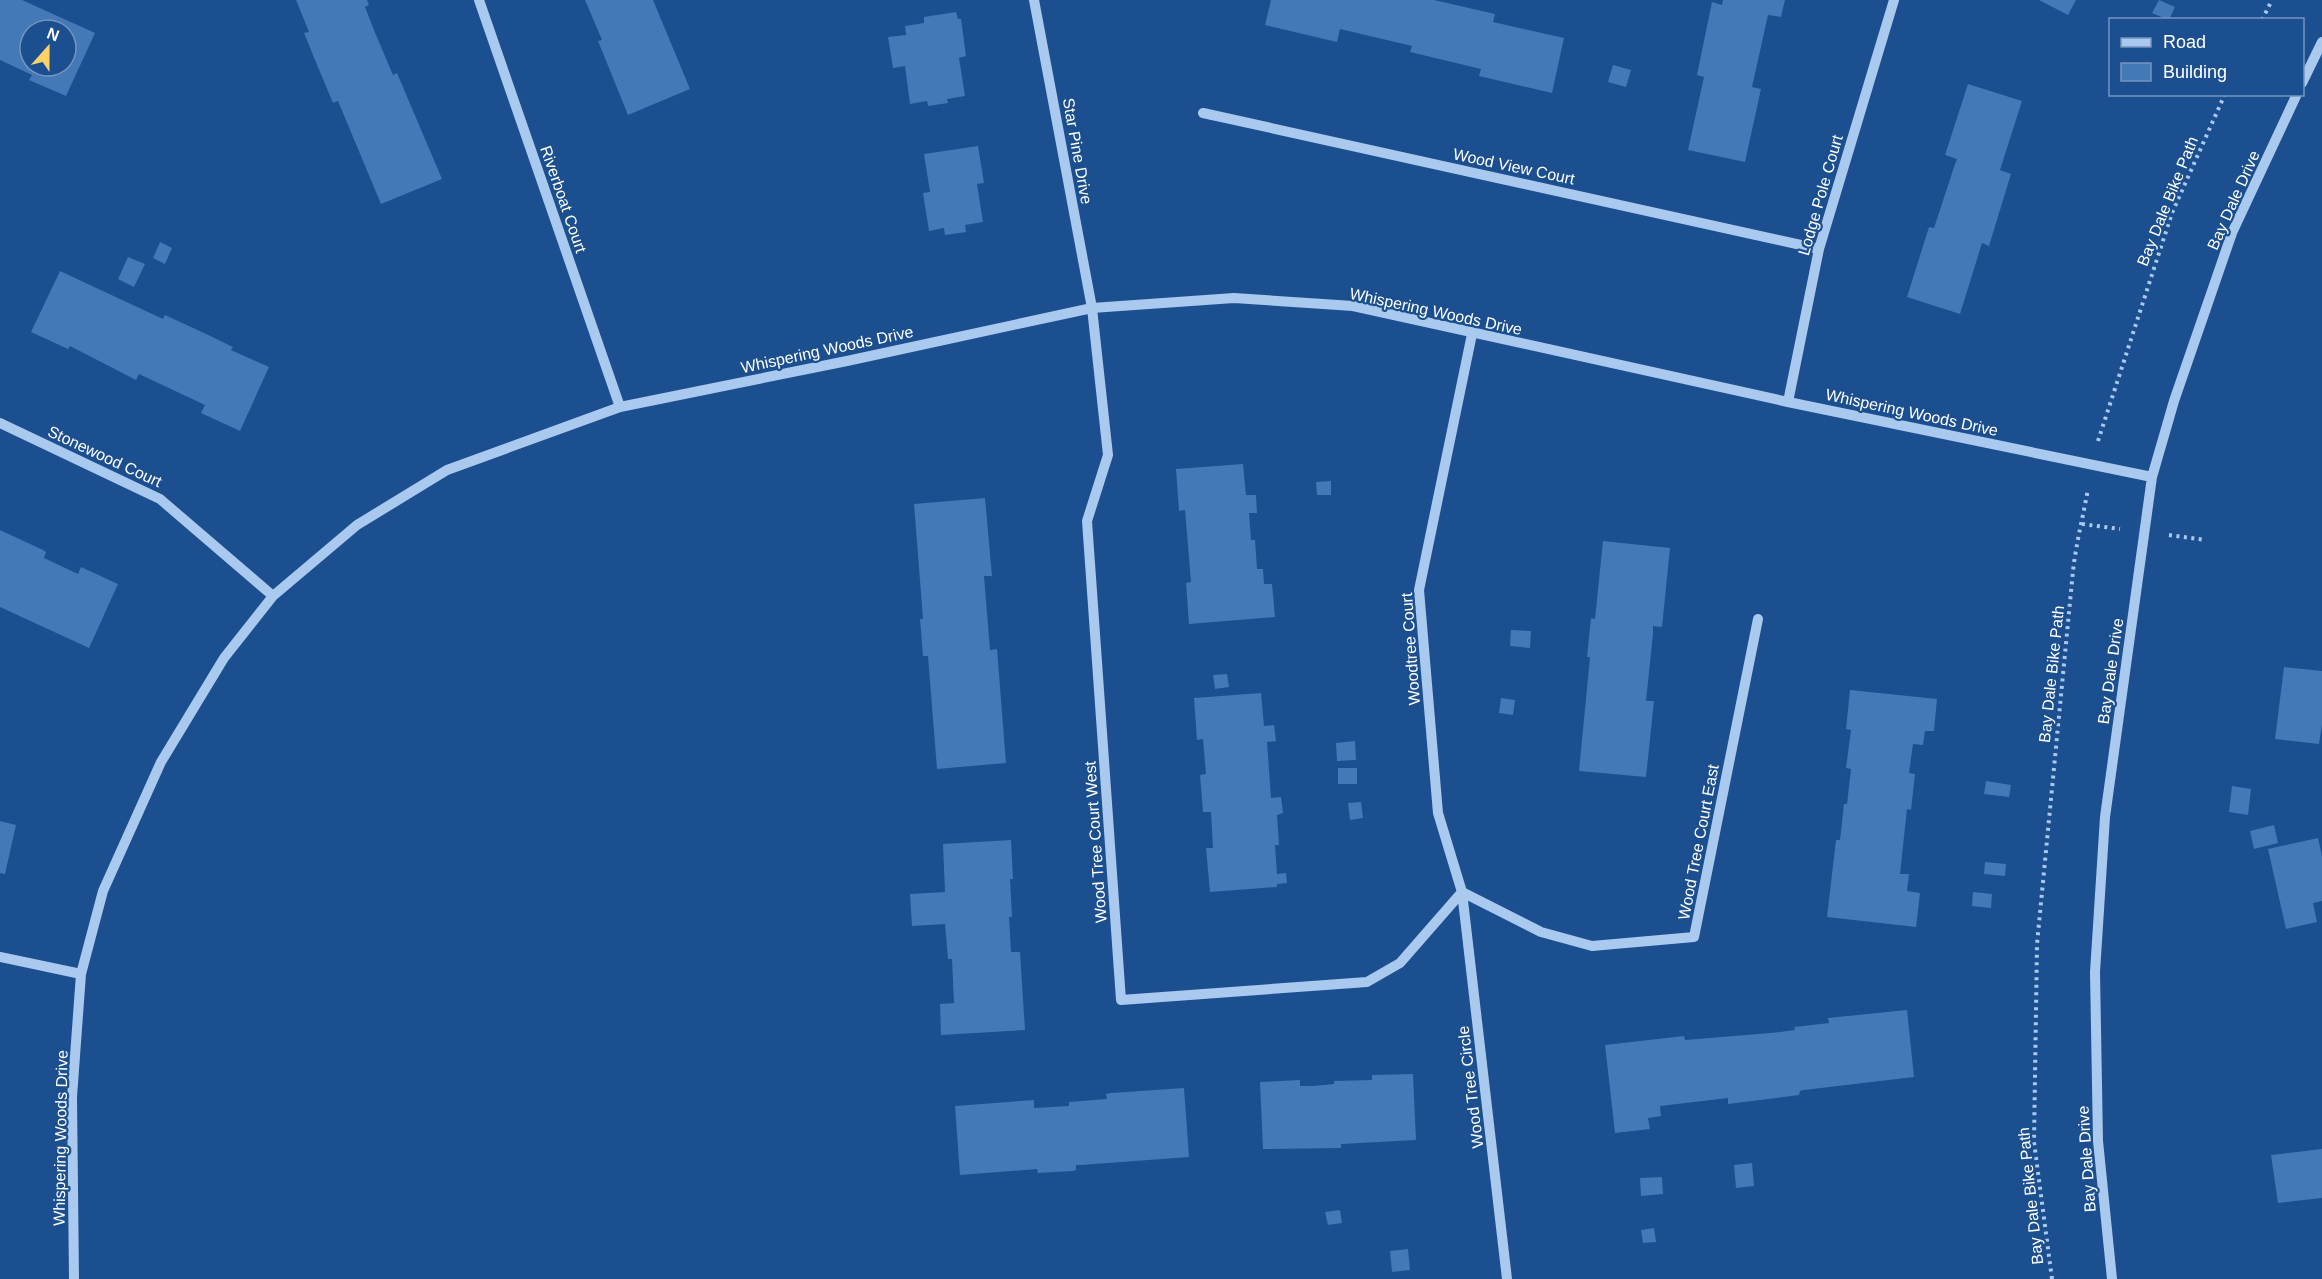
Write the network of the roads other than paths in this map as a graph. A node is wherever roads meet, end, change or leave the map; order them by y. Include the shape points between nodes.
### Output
1 (478, 0) edge
2 (1034, 0) edge
3 (1894, 0) edge
4 (2322, 42) edge
5 (2304, 79) edge
6 (2296, 96) edge
7 (1203, 113) dead end
8 (1819, 249) junction
9 (1092, 308) junction
10 (1472, 334) junction
11 (1788, 402) junction
12 (620, 407) junction
13 (0, 423) edge
14 (2152, 477) junction
15 (273, 596) junction
16 (1758, 620) dead end
17 (1462, 892) junction
18 (0, 957) edge
19 (81, 975) junction
20 (74, 1279) edge
21 (1507, 1279) edge
22 (2112, 1279) edge

1 - 12 street, Riverboat Court
2 - 9 street, Star Pine Drive
3 - 8 street, Lodge Pole Court
4 - 5 street
6 - 14 street, Bay Dale Drive via 2232,233
7 - 8 street, Wood View Court
8 - 11 street, Lodge Pole Court
9 - 10 street, Whispering Woods Drive via 1234,298 1353,306
9 - 12 street, Whispering Woods Drive
9 - 17 street, Wood Tree Court West via 1108,455 1087,521 1121,1000 1367,982 1400,963
10 - 11 street, Whispering Woods Drive
10 - 17 street, Woodtree Court via 1419,590 1438,813
11 - 14 street, Whispering Woods Drive
12 - 15 street, Whispering Woods Drive via 447,470 357,525
13 - 15 street, Stonewood Court via 160,499
14 - 22 street, Bay Dale Drive via 2105,817 2095,972 2098,1141
15 - 19 street, Whispering Woods Drive via 224,658 161,762 103,891
16 - 17 street, Wood Tree Court East via 1694,937 1592,946 1541,932
17 - 21 street, Wood Tree Circle
18 - 19 street
19 - 20 street, Whispering Woods Drive via 72,1097

